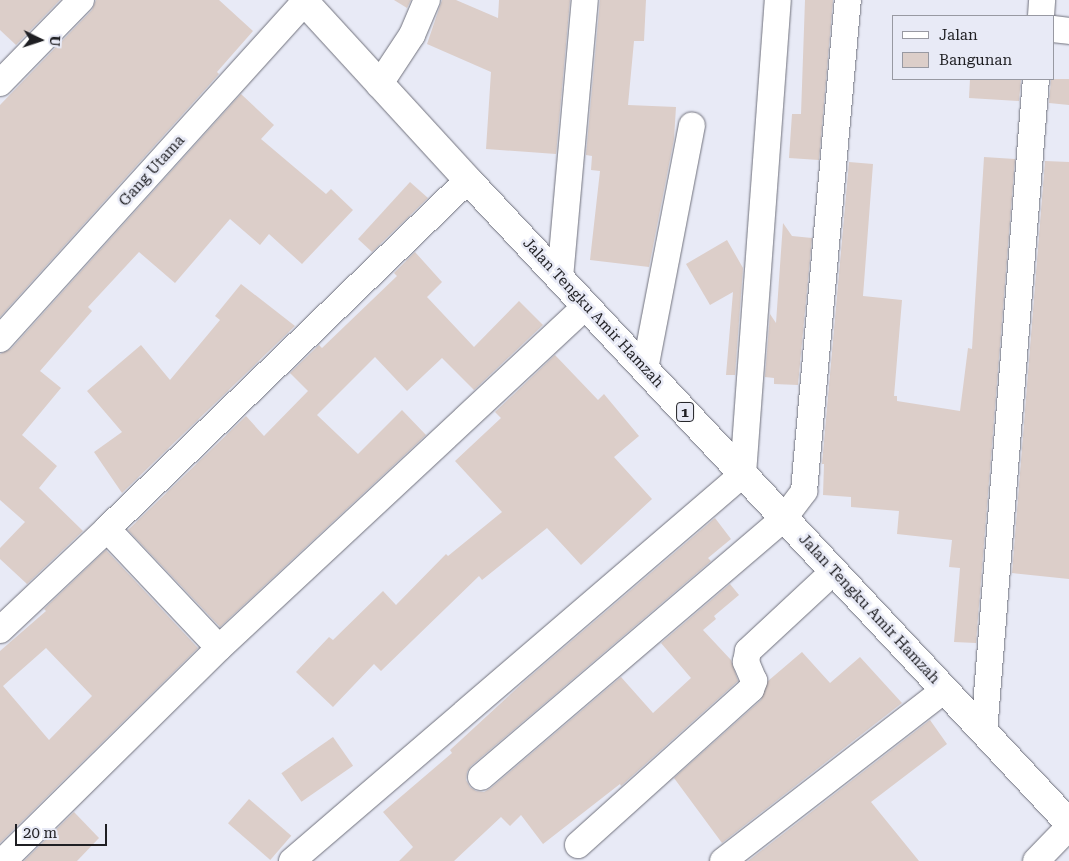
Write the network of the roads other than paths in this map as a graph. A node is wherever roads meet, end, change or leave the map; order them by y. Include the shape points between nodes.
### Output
1 (80, 0) edge
2 (427, 0) edge
3 (585, 0) edge
4 (778, 0) edge
5 (848, 0) edge
6 (1042, 0) edge
7 (305, 1) edge
8 (1041, 15) edge
9 (1054, 29) edge
10 (1069, 31) edge
11 (1036, 80) edge
12 (0, 83) edge
13 (379, 85) junction
14 (692, 125) dead end
15 (468, 180) junction
16 (560, 278) junction
17 (586, 306) junction
18 (0, 339) edge
19 (645, 369) junction
20 (742, 474) junction
21 (784, 518) junction
22 (107, 529) junction
23 (834, 571) junction
24 (0, 630) edge
25 (219, 648) junction
26 (944, 690) junction
27 (984, 732) junction
28 (481, 777) dead end
29 (1069, 823) edge
30 (1069, 827) edge
31 (578, 846) dead end
32 (3, 861) edge
33 (292, 861) edge
34 (723, 861) edge
35 (1036, 861) edge

1 - 12 street
2 - 13 street via 412,35
3 - 16 street
4 - 20 street
5 - 21 street via 804,491
6 - 8 street
7 - 13 main road, Jalan Tengku Amir Hamzah / 1
7 - 18 street, Gang Utama
9 - 10 street
11 - 27 street
13 - 15 main road, Jalan Tengku Amir Hamzah / 1
14 - 19 street
15 - 16 main road, Jalan Tengku Amir Hamzah / 1
15 - 22 street
16 - 17 main road, Jalan Tengku Amir Hamzah / 1
17 - 19 main road, Jalan Tengku Amir Hamzah / 1
17 - 25 street
19 - 20 main road, Jalan Tengku Amir Hamzah / 1
20 - 21 main road, Jalan Tengku Amir Hamzah / 1
20 - 33 street
21 - 23 main road, Jalan Tengku Amir Hamzah / 1
21 - 28 street
22 - 24 street
22 - 25 street
23 - 26 main road, Jalan Tengku Amir Hamzah / 1
23 - 31 street via 748,651 746,662 754,681 752,689
25 - 32 street
26 - 27 main road, Jalan Tengku Amir Hamzah / 1
26 - 34 street
27 - 29 main road, Jalan Tengku Amir Hamzah / 1
30 - 35 street

